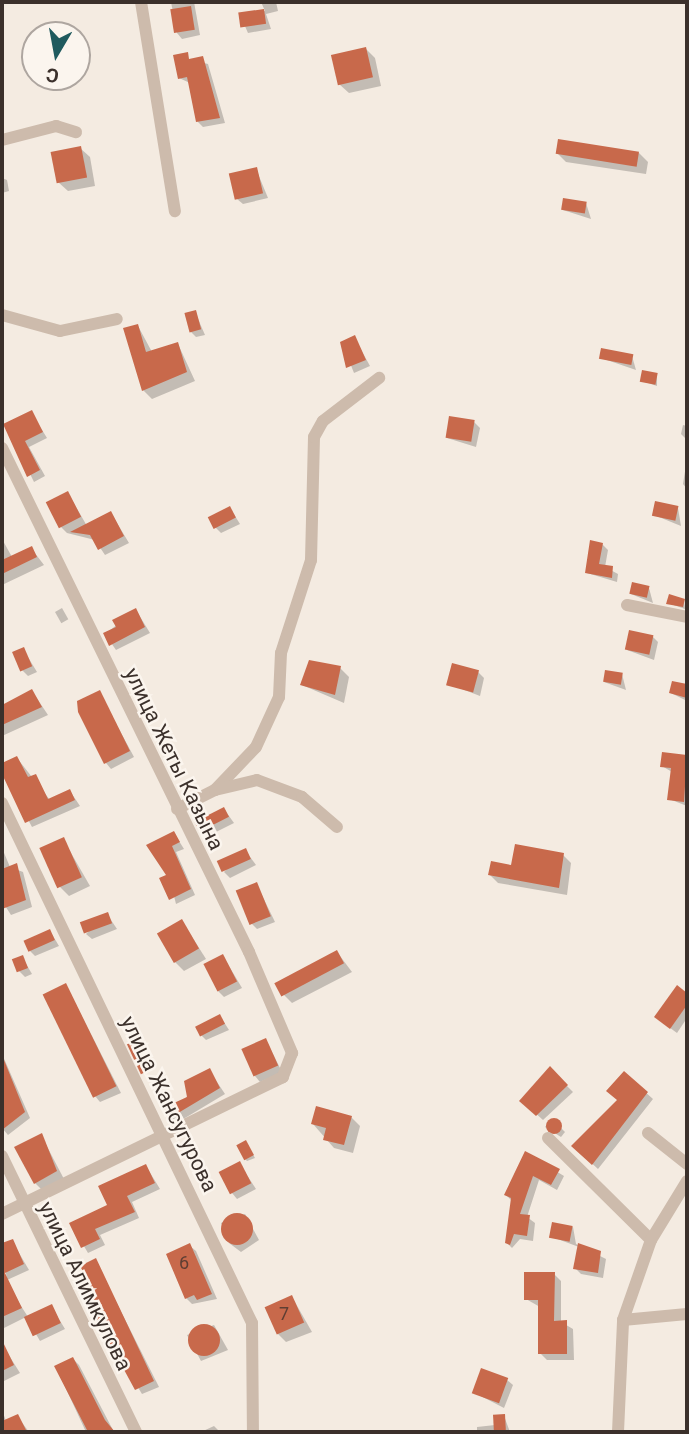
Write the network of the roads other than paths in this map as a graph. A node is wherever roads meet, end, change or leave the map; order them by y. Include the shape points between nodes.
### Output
1 (141, 2) edge
2 (76, 132) dead end
3 (2, 140) edge
4 (175, 211) dead end
5 (2, 315) edge
6 (117, 319) dead end
7 (379, 378) dead end
8 (2, 448) edge
9 (627, 605) dead end
10 (687, 617) edge
11 (215, 790) junction
12 (2, 803) edge
13 (177, 809) junction
14 (337, 827) dead end
15 (161, 1133) junction
16 (648, 1133) dead end
17 (548, 1138) dead end
18 (2, 1156) edge
19 (687, 1164) edge
20 (687, 1181) edge
21 (23, 1203) junction
22 (2, 1214) edge
23 (651, 1240) junction
24 (687, 1314) edge
25 (623, 1320) junction
26 (136, 1432) edge
27 (253, 1432) edge
28 (618, 1432) edge

1 - 4 street
2 - 3 street via 55,126
5 - 6 street via 50,331
7 - 11 street via 323,421 314,437 311,560 281,653 279,697 256,747
8 - 13 street, улица Жеты Казына
9 - 10 street
11 - 13 street
11 - 14 street via 257,780 280,786
12 - 15 street, улица Жансугурова
13 - 15 street, улица Жеты Казына via 288,1038 289,1067 271,1083
15 - 21 street
15 - 27 street, улица Жансугурова via 252,1323
16 - 19 street
17 - 23 street
18 - 21 street, улица Алимкулова
20 - 23 street
21 - 22 street
21 - 26 street, улица Алимкулова
23 - 25 street
24 - 25 street
25 - 28 street

